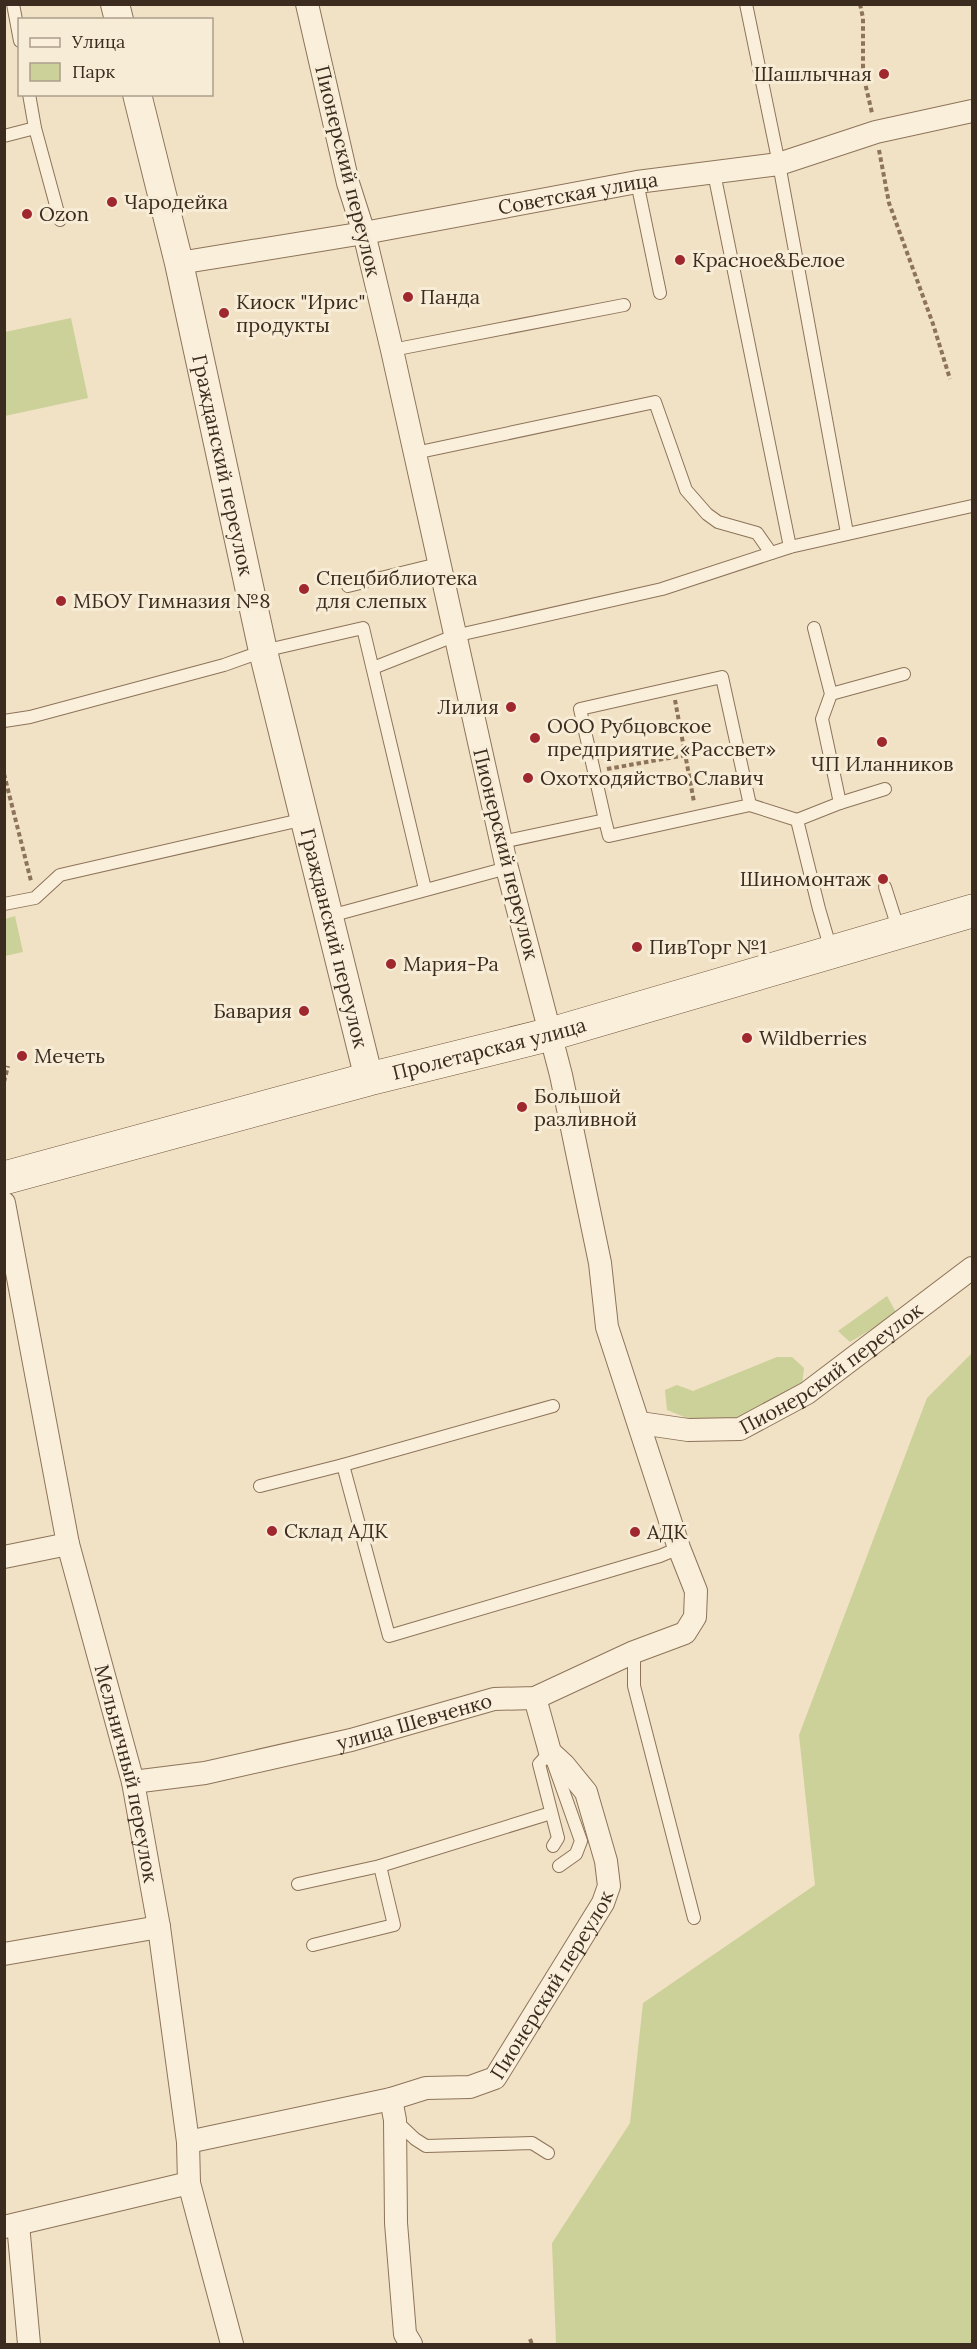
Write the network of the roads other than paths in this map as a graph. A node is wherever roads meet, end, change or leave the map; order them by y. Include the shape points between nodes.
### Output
1 (13, 4) edge
2 (307, 4) edge
3 (746, 4) edge
4 (18, 30) edge
5 (29, 96) edge
6 (137, 96) edge
7 (972, 111) edge
8 (35, 128) junction
9 (4, 136) edge
10 (779, 164) junction
11 (714, 173) junction
12 (637, 182) junction
13 (60, 220) dead end
14 (364, 233) junction
15 (178, 262) junction
16 (660, 292) dead end
17 (624, 305) dead end
18 (392, 350) junction
19 (415, 453) junction
20 (972, 506) edge
21 (847, 533) junction
22 (790, 547) junction
23 (771, 553) junction
24 (438, 564) junction
25 (348, 586) dead end
26 (814, 628) dead end
27 (454, 636) junction
28 (263, 651) junction
29 (372, 668) junction
30 (904, 674) dead end
31 (831, 694) junction
32 (4, 721) edge
33 (885, 789) dead end
34 (840, 803) junction
35 (750, 805) junction
36 (306, 819) junction
37 (605, 820) junction
38 (797, 820) junction
39 (502, 842) junction
40 (507, 868) junction
41 (885, 887) dead end
42 (424, 889) junction
43 (4, 904) edge
44 (972, 911) edge
45 (330, 916) junction
46 (899, 931) junction
47 (831, 950) junction
48 (551, 1034) junction
49 (369, 1079) junction
50 (4, 1178) edge
51 (4, 1203) edge
52 (972, 1268) edge
53 (553, 1406) dead end
54 (640, 1423) junction
55 (343, 1465) junction
56 (260, 1486) dead end
57 (68, 1544) junction
58 (679, 1548) junction
59 (4, 1557) edge
60 (685, 1633) joint
61 (634, 1652) junction
62 (536, 1698) junction
63 (550, 1752) junction
64 (133, 1782) junction
65 (551, 1813) junction
66 (553, 1846) dead end
67 (380, 1866) junction
68 (559, 1866) dead end
69 (298, 1884) dead end
70 (694, 1918) dead end
71 (159, 1927) junction
72 (313, 1945) dead end
73 (4, 1954) edge
74 (393, 2110) junction
75 (188, 2142) junction
76 (548, 2152) dead end
77 (189, 2183) junction
78 (11, 2225) edge
79 (29, 2344) edge
80 (232, 2344) edge
81 (411, 2344) edge

1 - 4 lane
2 - 14 street, Пионерский переулок via 348,183
3 - 10 lane
5 - 8 lane
6 - 15 street, Гражданский переулок
7 - 10 street, Советская улица via 876,132
8 - 9 lane
8 - 13 lane
10 - 11 street, Советская улица
10 - 21 lane
11 - 12 street, Советская улица
11 - 22 lane
12 - 14 street, Советская улица
12 - 16 lane
14 - 15 street, Советская улица
14 - 18 street, Пионерский переулок
15 - 28 street, Гражданский переулок
17 - 18 lane
18 - 19 street, Пионерский переулок
19 - 23 lane via 655,402 686,490 718,522 757,533
19 - 24 street, Пионерский переулок
20 - 21 lane
21 - 22 lane
22 - 23 lane
23 - 27 lane via 662,589
24 - 25 lane
24 - 27 street, Пионерский переулок
26 - 31 lane
27 - 29 lane
27 - 39 street, Пионерский переулок
28 - 29 lane via 363,628
28 - 32 lane via 213,668
28 - 36 street, Гражданский переулок
29 - 42 lane
30 - 31 lane
31 - 34 lane via 822,718
33 - 34 lane
34 - 38 lane
35 - 37 lane via 609,836
35 - 37 lane via 722,677 580,708
35 - 38 lane
36 - 43 lane via 60,875 35,898
36 - 45 street, Гражданский переулок
37 - 39 lane
38 - 47 lane
39 - 40 street, Пионерский переулок
40 - 42 lane
40 - 48 street, Пионерский переулок
41 - 46 lane
42 - 45 lane
44 - 46 main road, Пролетарская улица
45 - 49 street, Гражданский переулок
46 - 47 main road, Пролетарская улица
47 - 48 main road, Пролетарская улица
48 - 49 main road, Пролетарская улица
48 - 54 street, Пионерский переулок via 600,1263 607,1327
49 - 50 main road, Пролетарская улица
51 - 57 street, Мельничный переулок
52 - 54 street, Пионерский переулок via 807,1393 740,1429 688,1430
53 - 55 lane
54 - 58 street, Пионерский переулок
55 - 56 lane
55 - 58 lane via 389,1636
57 - 59 street
57 - 64 street, Мельничный переулок
58 - 60 street, Пионерский переулок via 696,1591 695,1617
60 - 61 street, улица Шевченко
61 - 62 street, улица Шевченко
61 - 70 lane via 634,1686
62 - 63 street, Пионерский переулок
62 - 64 street, улица Шевченко via 494,1699 351,1740 216,1771
63 - 65 lane via 539,1764
63 - 68 lane via 581,1841 576,1854
63 - 74 street, Пионерский переулок via 586,1792 606,1861 609,1886 603,1903 495,2078 470,2087 426,2088
64 - 71 street, Мельничный переулок
65 - 66 lane via 558,1838
65 - 67 lane
67 - 69 lane
67 - 72 lane via 394,1925
71 - 73 street
71 - 75 street, Мельничный переулок
74 - 75 street, Пионерский переулок
74 - 76 lane via 414,2139 426,2146 532,2143
74 - 81 street via 396,2223 405,2334
75 - 77 street, Мельничный переулок
77 - 78 street
77 - 80 street, Мельничный переулок
78 - 79 street

